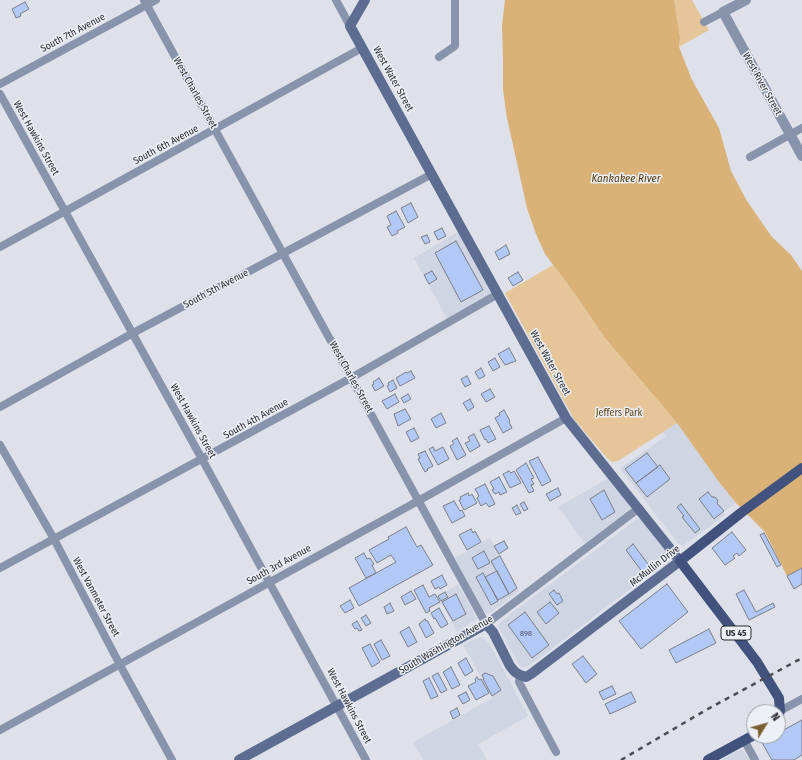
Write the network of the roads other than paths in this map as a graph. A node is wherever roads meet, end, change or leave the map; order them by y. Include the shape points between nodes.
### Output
1 (156, 0) edge
2 (336, 0) edge
3 (365, 0) edge
4 (455, 0) edge
5 (746, 0) edge
6 (145, 3) edge
7 (723, 12) junction
8 (704, 22) dead end
9 (350, 26) junction
10 (362, 48) junction
11 (439, 57) dead end
12 (0, 84) edge
13 (0, 94) edge
14 (802, 128) edge
15 (215, 130) junction
16 (790, 135) junction
17 (802, 156) edge
18 (750, 157) dead end
19 (432, 174) junction
20 (65, 210) junction
21 (0, 246) edge
22 (283, 254) junction
23 (498, 294) junction
24 (132, 333) junction
25 (351, 378) junction
26 (0, 406) edge
27 (566, 418) junction
28 (0, 445) edge
29 (202, 459) junction
30 (802, 468) edge
31 (418, 501) junction
32 (639, 508) junction
33 (54, 539) junction
34 (680, 561) junction
35 (0, 568) edge
36 (270, 581) junction
37 (486, 624) junction
38 (120, 665) junction
39 (520, 676) junction
40 (802, 699) edge
41 (779, 704) edge
42 (338, 706) junction
43 (786, 709) edge
44 (0, 730) edge
45 (744, 740) joint
46 (556, 752) dead end
47 (172, 760) edge
48 (239, 760) edge
49 (366, 760) edge
50 (708, 760) edge
51 (755, 760) edge

1 - 6 street, South 7th Avenue
2 - 9 street, West Water Street
3 - 9 main road
4 - 11 street via 455,46
5 - 7 street
6 - 12 street, South 7th Avenue
6 - 15 street, West Charles Street
7 - 8 street
7 - 16 street, West River Street
9 - 10 main road, West Water Street
10 - 15 street, South 6th Avenue
10 - 19 main road, West Water Street
13 - 20 street, West Hawkins Street
14 - 16 street
15 - 20 street, South 6th Avenue
15 - 22 street, West Charles Street
16 - 17 street, West River Street
16 - 18 street
19 - 22 street, South 5th Avenue
19 - 23 main road, West Water Street
20 - 21 street, South 6th Avenue
20 - 24 street, West Hawkins Street
22 - 24 street, South 5th Avenue
22 - 25 street, West Charles Street
23 - 25 street, South 4th Avenue
23 - 27 main road, West Water Street
24 - 26 street, South 5th Avenue
24 - 29 street, West Hawkins Street
25 - 29 street, South 4th Avenue
25 - 31 street, West Charles Street
27 - 31 street, South 3rd Avenue
27 - 32 main road, West Water Street
28 - 33 street, West Vanmeter Street
29 - 33 street, South 4th Avenue
29 - 36 street, West Hawkins Street
30 - 34 main road, McMullin Drive
31 - 36 street, South 3rd Avenue
31 - 37 street, West Charles Street
32 - 34 main road, West Water Street
32 - 37 street, South Washington Avenue
33 - 35 street, South 4th Avenue
33 - 38 street, West Vanmeter Street
34 - 39 main road, McMullin Drive via 531,674
34 - 41 main road, West Water Street / US 45 via 757,662 779,698
36 - 38 street, South 3rd Avenue
36 - 42 street, West Hawkins Street
37 - 39 main road, West Charles Street via 493,632 510,666
37 - 42 main road, South Washington Avenue
38 - 44 street, South 3rd Avenue
38 - 47 street, West Vanmeter Street
39 - 46 street, West Charles Street via 519,682
40 - 43 street
42 - 48 main road, South Washington Avenue
42 - 49 street, West Hawkins Street
45 - 50 main road
45 - 51 street

